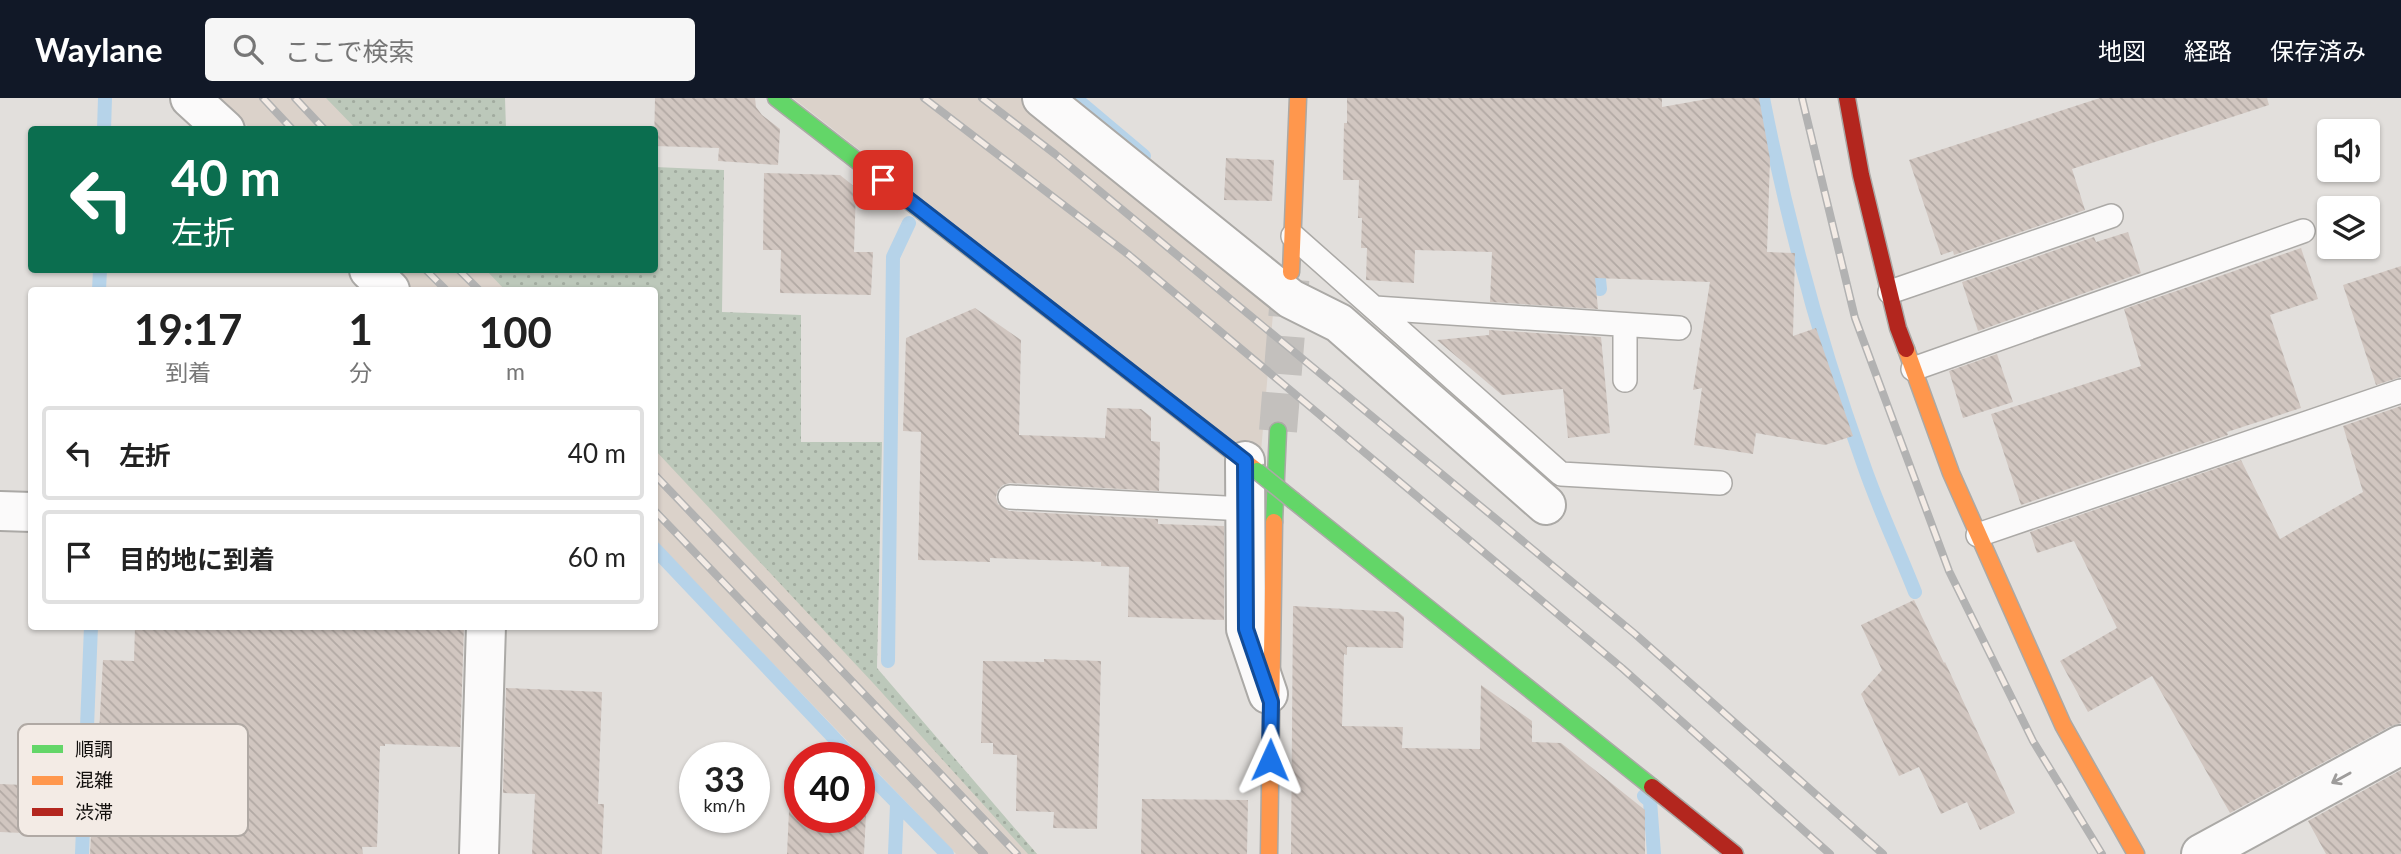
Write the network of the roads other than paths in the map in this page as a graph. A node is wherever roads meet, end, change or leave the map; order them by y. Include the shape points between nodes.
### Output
1 (190, 98) edge
2 (776, 98) edge
3 (1042, 98) edge
4 (1298, 98) edge
5 (1847, 98) edge
6 (221, 126) edge
7 (2111, 216) dead end
8 (2303, 231) dead end
9 (1293, 236) junction
10 (1291, 272) tunnel mouth
11 (372, 273) edge
12 (387, 287) edge
13 (1890, 292) junction
14 (1375, 309) junction
15 (1625, 325) junction
16 (1679, 328) dead end
17 (1913, 369) junction
18 (1625, 380) dead end
19 (2401, 391) edge
20 (1278, 431) tunnel mouth
21 (1251, 466) junction
22 (1720, 483) dead end
23 (1010, 497) dead end
24 (1546, 505) dead end
25 (1245, 509) junction
26 (0, 511) edge
27 (28, 512) edge
28 (1978, 535) junction
29 (486, 630) edge
30 (1271, 702) junction
31 (2401, 745) edge
32 (479, 854) edge
33 (1269, 854) edge
34 (1735, 854) edge
35 (2136, 854) edge
36 (2201, 854) edge

1 - 6 street
2 - 21 street
3 - 24 street via 1291,299 1339,323
4 - 9 street
5 - 13 street
7 - 13 lane
8 - 17 lane
9 - 10 street
9 - 14 lane
11 - 12 street
13 - 17 street
14 - 15 lane
14 - 22 lane via 1561,474
15 - 16 lane
15 - 18 lane
17 - 28 street
19 - 28 lane
20 - 30 street
21 - 25 street
21 - 34 street, bridge
23 - 25 lane
25 - 30 street via 1246,629
26 - 27 street
28 - 35 street via 2063,725
29 - 32 street
30 - 33 street
31 -> 36 street

